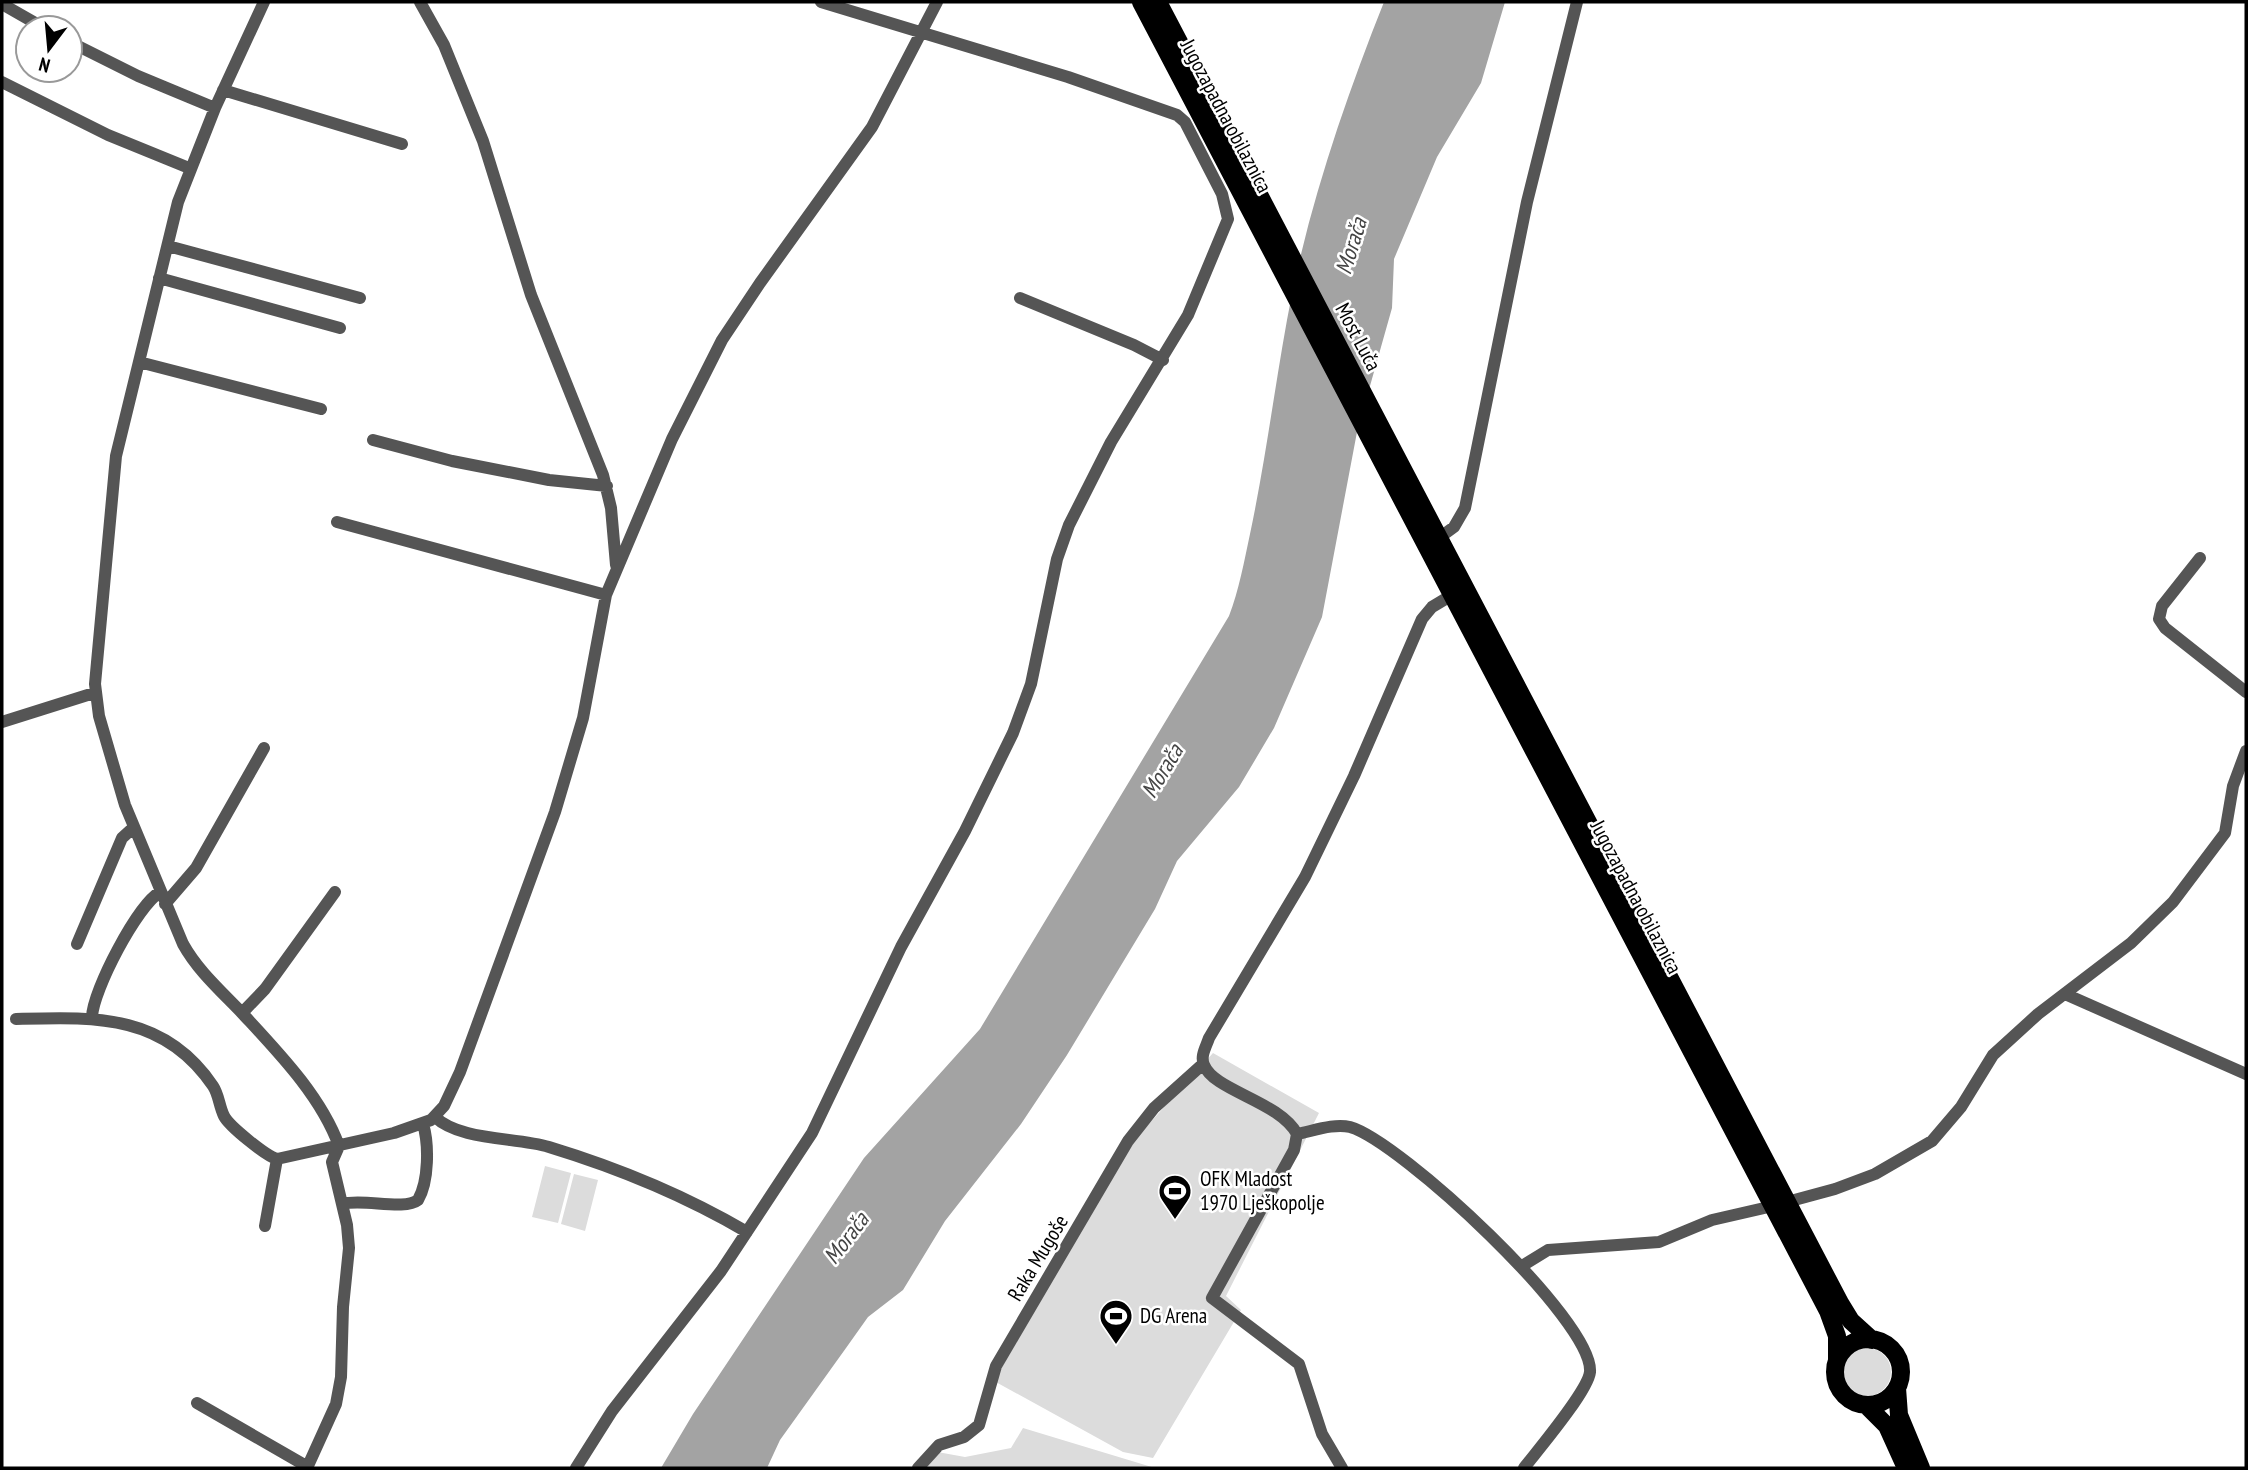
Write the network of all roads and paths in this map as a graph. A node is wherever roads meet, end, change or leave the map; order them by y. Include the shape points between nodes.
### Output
1 (264, 2) edge
2 (420, 2) edge
3 (821, 2) edge
4 (937, 2) edge
5 (1141, 2) edge
6 (1158, 2) edge
7 (1577, 2) edge
8 (2, 4) edge
9 (20, 14) edge
10 (922, 35) junction
11 (84, 49) edge
12 (2, 82) edge
13 (223, 90) junction
14 (215, 107) junction
15 (402, 144) dead end
16 (189, 167) junction
17 (168, 246) junction
18 (1278, 248) junction
19 (159, 278) junction
20 (360, 298) dead end
21 (1020, 298) dead end
22 (340, 328) dead end
23 (1163, 360) junction
24 (139, 362) junction
25 (321, 409) dead end
26 (373, 440) dead end
27 (1386, 454) junction
28 (607, 486) junction
29 (337, 522) dead end
30 (1439, 537) junction
31 (2200, 558) dead end
32 (616, 569) junction
33 (606, 595) junction
34 (1452, 596) junction
35 (2246, 692) edge
36 (94, 693) junction
37 (2, 722) edge
38 (264, 748) dead end
39 (2246, 751) edge
40 (133, 828) junction
41 (160, 892) junction
42 (335, 892) dead end
43 (165, 904) junction
44 (77, 944) dead end
45 (2065, 994) junction
46 (242, 1013) junction
47 (92, 1017) junction
48 (16, 1019) dead end
49 (1203, 1064) junction
50 (2246, 1074) edge
51 (435, 1117) junction
52 (423, 1124) junction
53 (1297, 1133) junction
54 (339, 1146) junction
55 (277, 1159) junction
56 (342, 1204) junction
57 (1780, 1204) junction
58 (265, 1226) dead end
59 (747, 1231) junction
60 (1522, 1266) junction
61 (1872, 1340) junction
62 (1837, 1361) junction
63 (1897, 1388) junction
64 (197, 1403) dead end
65 (1866, 1405) junction
66 (307, 1468) edge
67 (576, 1468) edge
68 (918, 1468) edge
69 (1342, 1468) edge
70 (1524, 1468) edge
71 (1906, 1468) edge
72 (1921, 1468) edge

1 - 13 street
2 - 28 street via 444,45 483,141 531,295
3 - 10 street
4 - 10 street
5 - 18 main road, Jugozapadna obilaznica
6 - 18 main road, Jugozapadna obilaznica
7 - 30 street via 1527,202 1465,508 1454,527
8 - 9 street
10 - 23 street via 1068,77 1177,115 1185,122 1222,194 1228,219
10 - 32 street via 872,127 710,360
11 - 14 street
12 - 16 street via 108,135
13 - 14 street
13 - 15 street
14 - 16 street
16 - 17 street
17 - 19 street
17 - 20 street
18 - 27 main road, Most Luča
19 - 22 street
19 - 24 street
21 - 23 street
23 - 59 street via 1111,442 1069,525 1057,559 1031,684 1007,748 901,947 813,1133
24 - 25 street
24 - 36 street via 112,485
26 - 28 street via 452,461
27 - 30 main road, Jugozapadna obilaznica
27 - 34 main road, Jugozapadna obilaznica
28 - 32 street
29 - 33 street
30 - 57 main road, Jugozapadna obilaznica
31 - 35 street via 2162,606 2159,619
32 - 33 street
33 - 51 street via 583,718 555,812 460,1072
34 - 49 street via 1422,619 1305,877 1209,1038
34 - 57 main road, Jugozapadna obilaznica
36 - 37 street
36 - 40 street
38 - 43 street via 196,868
39 - 45 street via 2222,838 2162,915
40 - 41 street
40 - 44 street via 122,838
41 - 43 street
41 - 47 street via 140,915 102,982
42 - 46 street via 265,989
43 - 46 street via 193,962
45 - 50 street
45 - 57 street via 1993,1055 1961,1107 1932,1141 1875,1174
46 - 54 street via 327,1116
47 - 48 street
47 - 55 street via 150,1032 172,1043 215,1088 225,1119
49 - 53 street via 1215,1078 1282,1115
49 - 68 street, Raka Mugoše via 1154,1108 1128,1141 996,1366 979,1425 964,1437 932,1449
51 - 52 street
51 - 59 street via 461,1130 552,1147 662,1187
52 - 54 street
52 - 56 street via 426,1150 418,1200
53 - 60 street via 1348,1127 1373,1139
53 - 69 street via 1289,1161 1212,1298 1299,1364 1322,1434
54 - 55 street
54 - 56 street via 331,1158
55 - 58 street
56 - 66 street via 349,1248 341,1385
57 - 60 street via 1712,1220 1659,1242 1548,1250
57 - 61 main road, Jugozapadna obilaznica via 1846,1312
57 - 62 main road, Jugozapadna obilaznica via 1828,1311 1837,1336
59 - 67 street via 612,1411
60 - 70 street via 1581,1341 1590,1373
61 - 62 main road via 1851,1344
61 - 63 main road via 1886,1345 1898,1359 1901,1377
62 - 65 main road via 1836,1379 1844,1394
63 - 65 main road via 1884,1401
63 - 72 main road via 1899,1415
64 - 66 street
65 - 71 main road via 1887,1426

